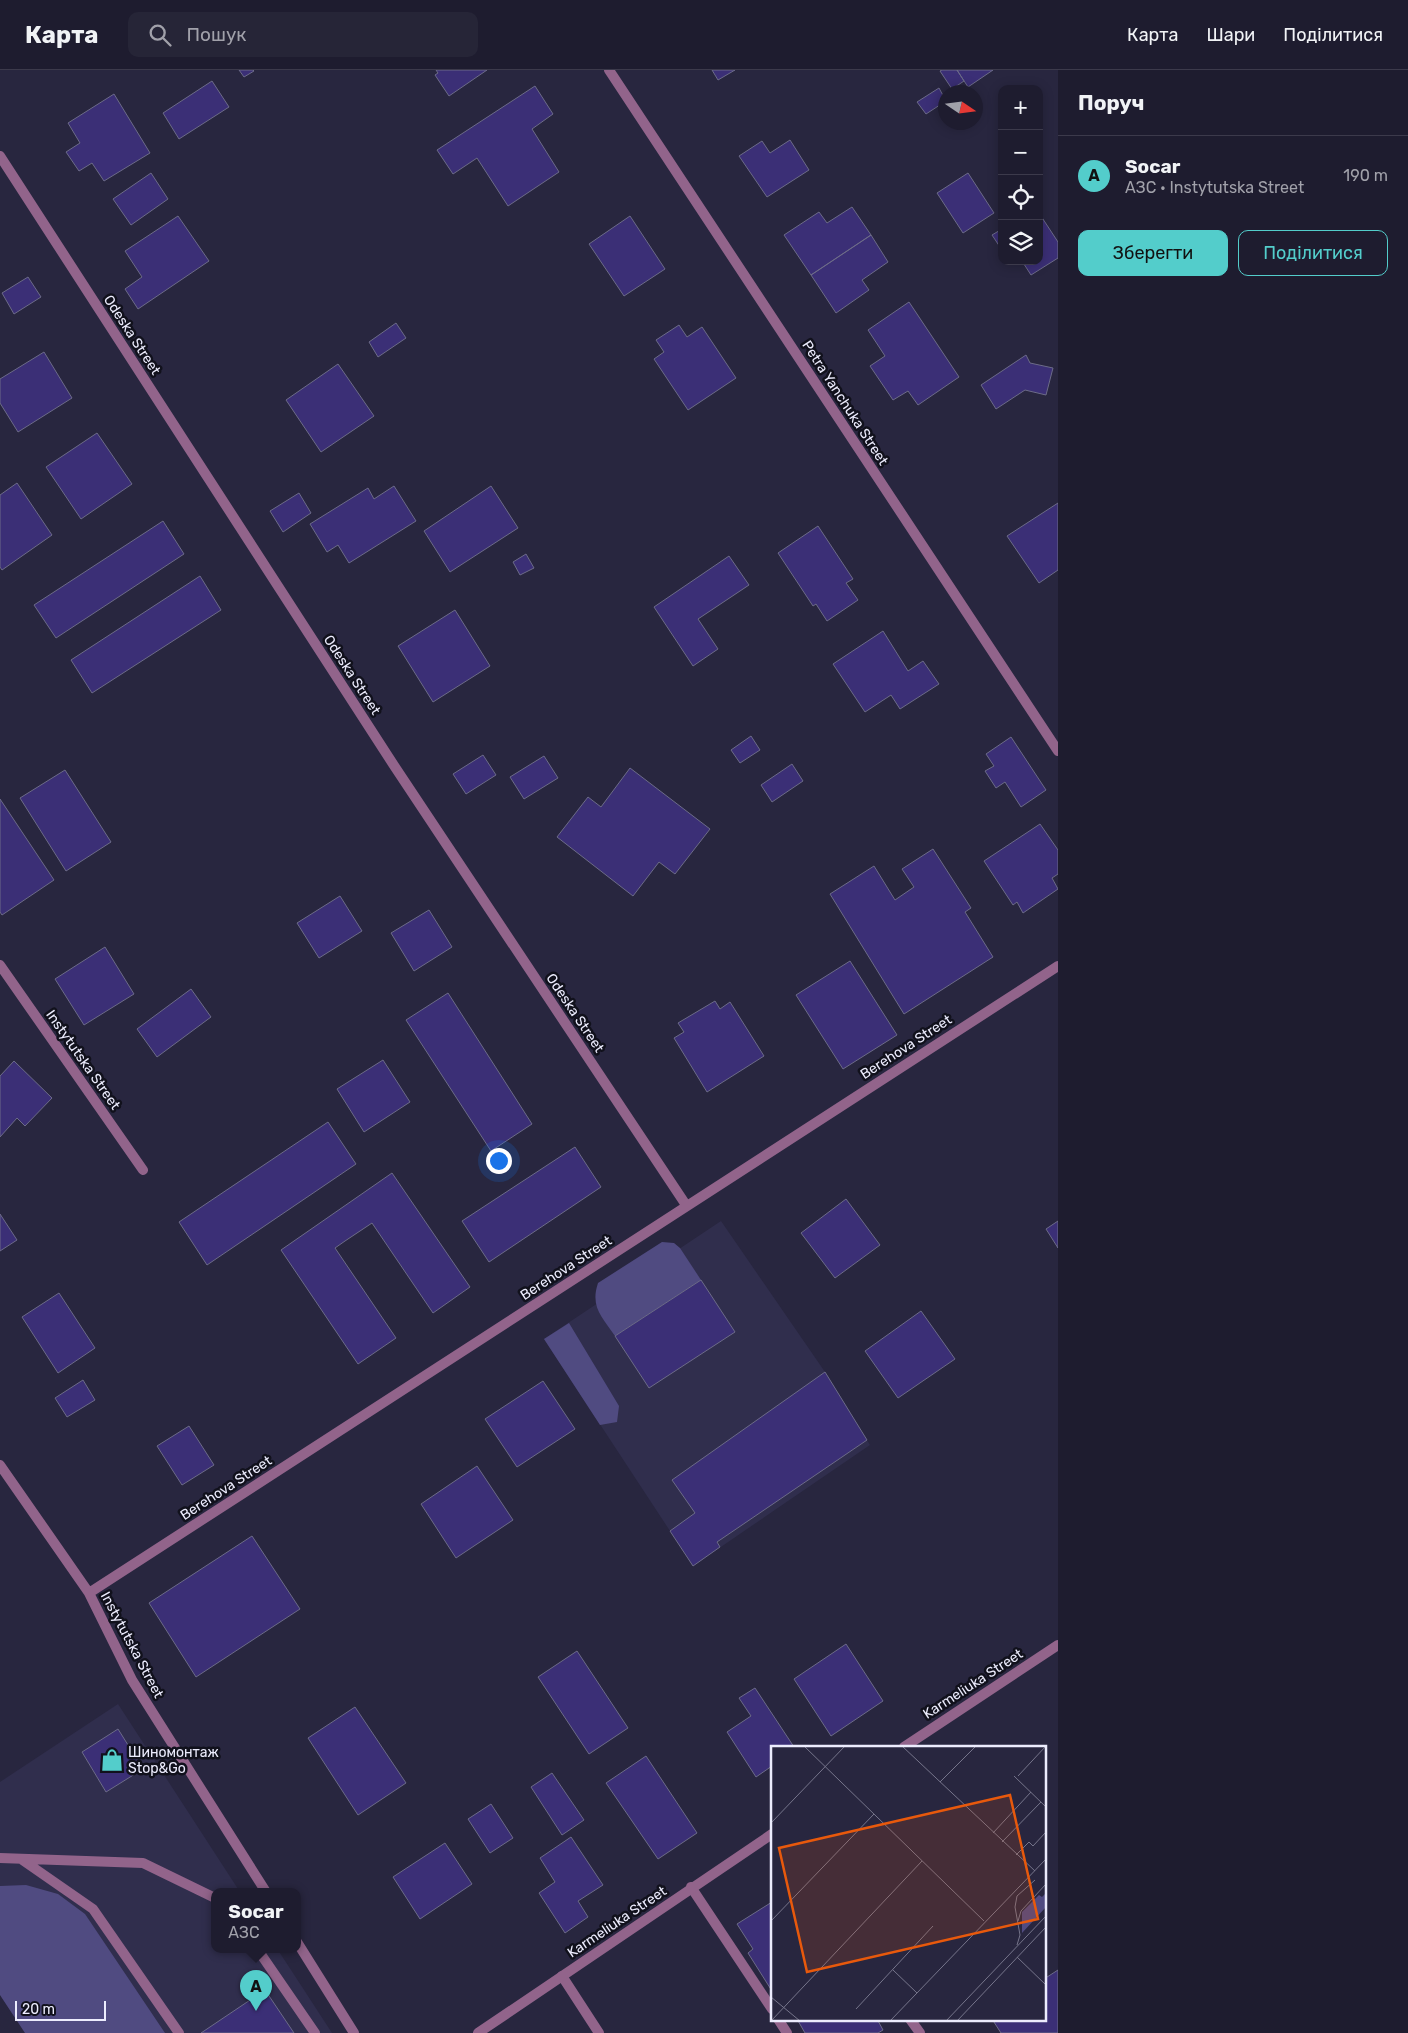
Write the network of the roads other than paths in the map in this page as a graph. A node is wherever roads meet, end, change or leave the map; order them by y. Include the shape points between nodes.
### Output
1 (609, 70) edge
2 (0, 156) edge
3 (1058, 751) edge
4 (0, 965) edge
5 (1058, 966) edge
6 (143, 1170) dead end
7 (686, 1205) junction
8 (0, 1465) edge
9 (89, 1592) junction
10 (1058, 1645) edge
11 (906, 1746) edge
12 (771, 1835) edge
13 (0, 1858) edge
14 (21, 1859) junction
15 (691, 1887) junction
16 (263, 1888) edge
17 (211, 1896) edge
18 (301, 1948) edge
19 (260, 1953) edge
20 (562, 1976) junction
21 (771, 2007) edge
22 (779, 2020) edge
23 (911, 2020) edge
24 (179, 2033) edge
25 (315, 2033) edge
26 (354, 2033) edge
27 (478, 2033) edge
28 (599, 2033) edge
29 (787, 2033) edge
30 (920, 2033) edge

1 - 3 street, Petra Yanchuka Street
2 - 7 street, Odeska Street via 393,764
4 - 6 street, Instytutska Street
5 - 7 street, Berehova Street
7 - 9 street, Berehova Street
8 - 9 street, Instytutska Street
9 - 16 street, Instytutska Street via 132,1680
10 - 11 street, Karmeliuka Street
12 - 15 street, Karmeliuka Street
13 - 14 street
14 - 17 street via 142,1863
14 - 24 street via 93,1909
15 - 20 street, Karmeliuka Street
15 - 21 street
18 - 26 street
19 - 25 street
20 - 27 street, Karmeliuka Street
20 - 28 street
22 - 29 street
23 - 30 street

